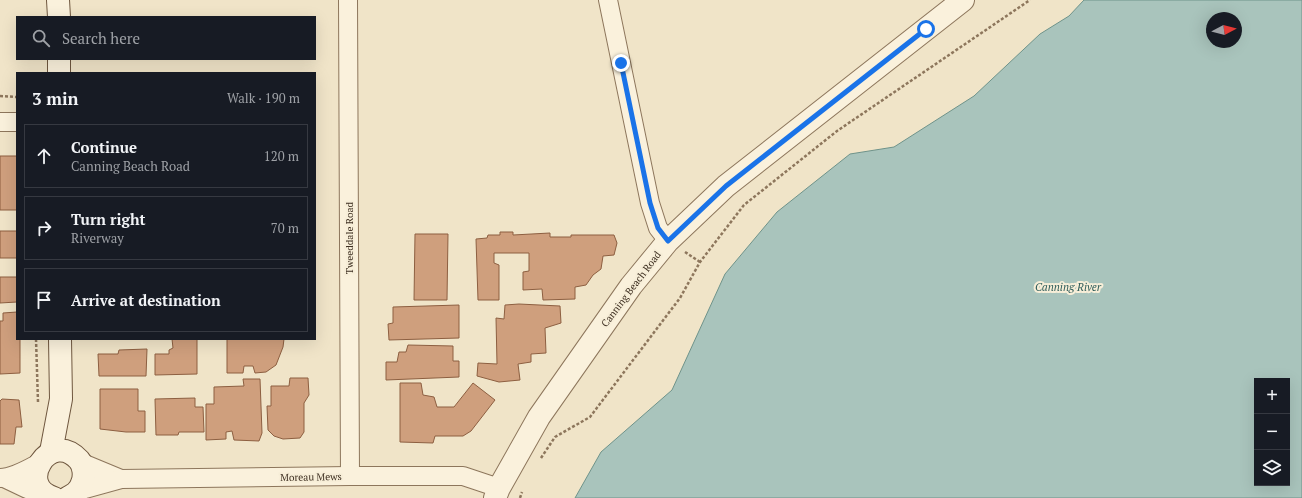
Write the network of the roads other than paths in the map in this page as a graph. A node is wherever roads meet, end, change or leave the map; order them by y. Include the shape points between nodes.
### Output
1 (58, 0) edge
2 (348, 0) edge
3 (608, 0) edge
4 (963, 0) edge
5 (59, 16) edge
6 (59, 60) edge
7 (59, 72) edge
8 (0, 122) edge
9 (16, 122) edge
10 (668, 241) junction
11 (60, 340) edge
12 (61, 399) junction
13 (45, 458) junction
14 (77, 459) junction
15 (350, 476) junction
16 (2, 478) edge
17 (121, 478) junction
18 (497, 493) edge
19 (61, 496) edge

1 - 5 street
2 - 15 street, Tweeddale Road
3 - 10 street via 650,203 658,228
4 - 10 street, Canning Beach Road via 726,186
6 - 7 street
8 - 9 street
10 - 18 street, Canning Beach Road via 631,286 539,417
11 - 12 street
12 - 13 street
12 - 14 street
13 - 14 street via 59,451 67,452
13 - 16 street via 26,470
13 - 19 street via 36,471 39,487
14 - 17 street, Moreau Mews
14 - 19 street via 83,468 82,484
15 - 17 street, Moreau Mews
15 - 18 street, Moreau Mews via 463,476
16 - 19 street via 27,489
17 - 19 street, Moreau Mews

